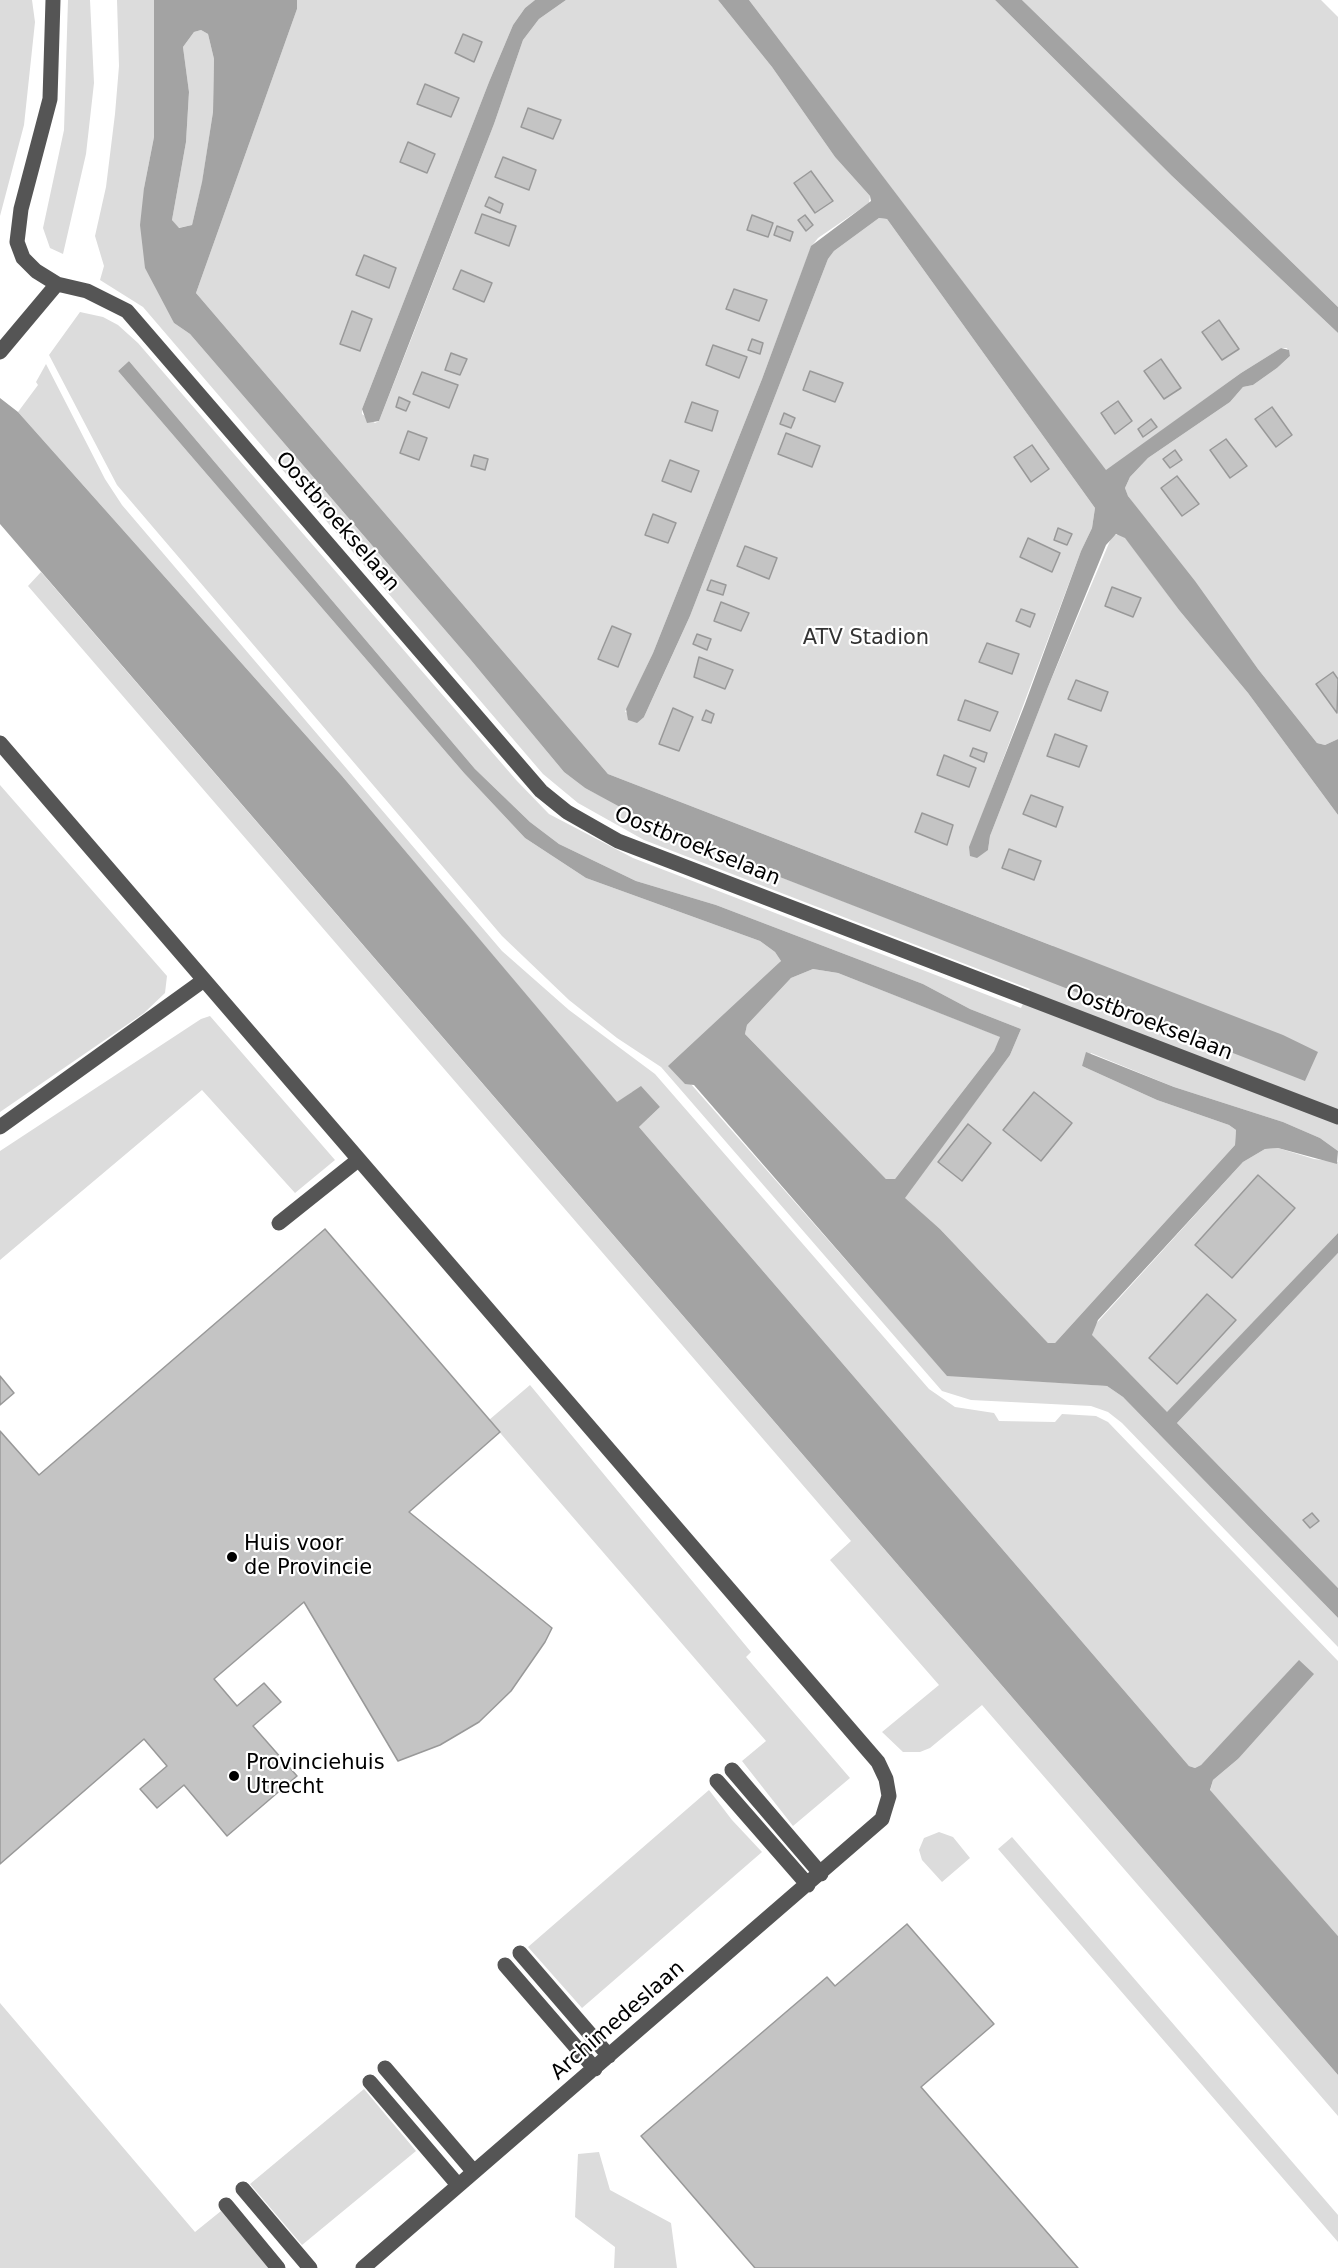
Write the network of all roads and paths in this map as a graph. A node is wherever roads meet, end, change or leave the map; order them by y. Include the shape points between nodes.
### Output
1 (53, 0) edge
2 (57, 284) junction
3 (0, 352) edge
4 (0, 743) edge
5 (204, 980) junction
6 (1338, 1117) edge
7 (0, 1126) edge
8 (358, 1160) junction
9 (279, 1223) dead end
10 (732, 1770) dead end
11 (717, 1781) dead end
12 (821, 1874) junction
13 (808, 1885) junction
14 (519, 1953) dead end
15 (505, 1965) dead end
16 (609, 2056) junction
17 (385, 2068) dead end
18 (595, 2068) junction
19 (370, 2082) dead end
20 (474, 2172) junction
21 (458, 2185) junction
22 (243, 2189) dead end
23 (226, 2205) dead end
24 (371, 2265) edge
25 (278, 2268) edge
26 (310, 2268) edge

1 - 2 street via 50,99 21,209 17,242 23,258
2 - 3 street
2 - 6 street, Oostbroekselaan via 87,291 126,311 541,791 567,812 618,841
4 - 5 street
5 - 7 street
5 - 8 street
8 - 9 street
8 - 12 street, Archimedeslaan via 878,1762 888,1796 882,1819
10 - 12 street
11 - 13 street
12 - 13 street, Archimedeslaan
13 - 16 street, Archimedeslaan
14 - 16 street
15 - 18 street
16 - 18 street, Archimedeslaan
17 - 20 street
18 - 20 street, Archimedeslaan
19 - 21 street
20 - 21 street, Archimedeslaan
21 - 24 street, Archimedeslaan
22 - 26 street
23 - 25 street

